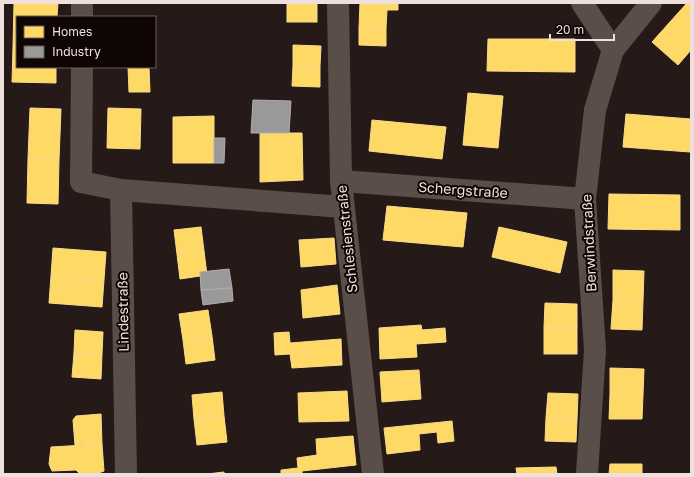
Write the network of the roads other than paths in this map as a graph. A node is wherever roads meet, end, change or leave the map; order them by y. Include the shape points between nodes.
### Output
1 (82, 3) edge
2 (338, 3) edge
3 (582, 3) edge
4 (651, 3) edge
5 (82, 16) edge
6 (614, 50) junction
7 (82, 68) edge
8 (340, 181) junction
9 (121, 190) junction
10 (585, 199) junction
11 (343, 207) junction
12 (126, 474) edge
13 (373, 474) edge
14 (587, 474) edge

1 - 5 street
2 - 8 street, Schlesienstraße
3 - 6 street
4 - 6 street, Berwindstraße
6 - 10 street, Berwindstraße via 595,110
7 - 9 street via 81,182
8 - 10 street, Schergstraße
8 - 11 street, Schlesienstraße
9 - 11 street
9 - 12 street, Lindestraße
10 - 14 street, Berwindstraße via 595,350
11 - 13 street, Schlesienstraße

